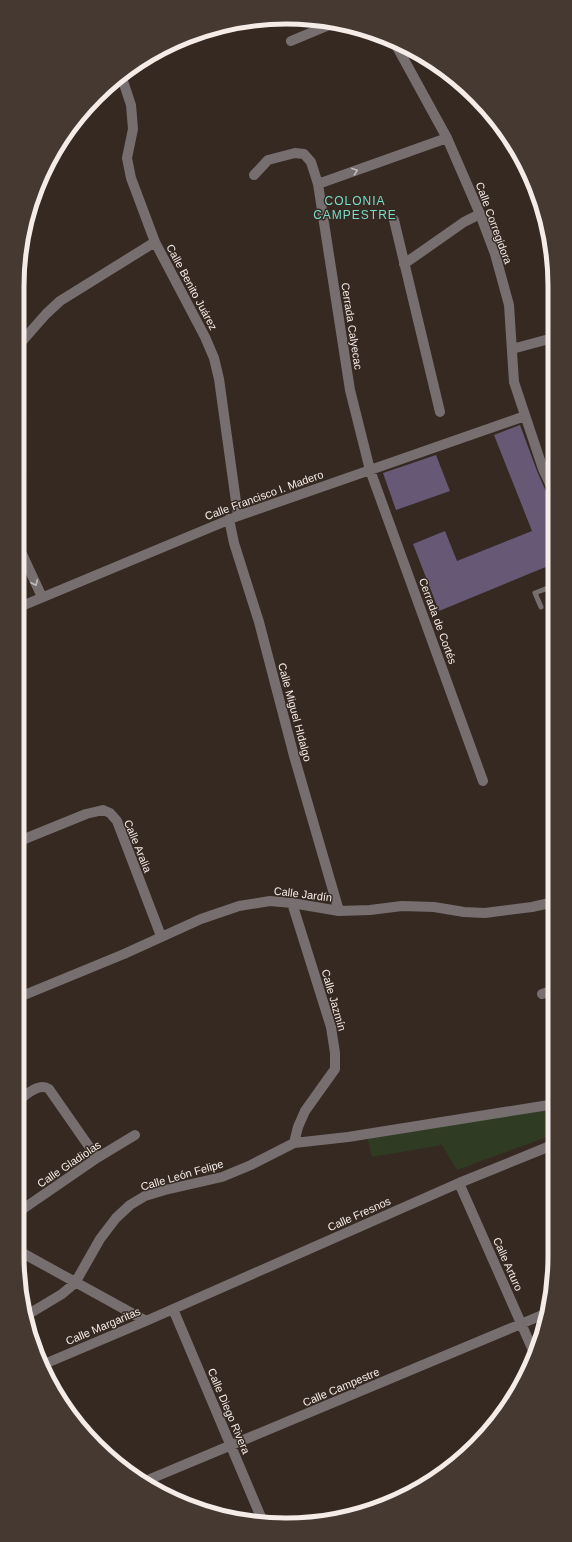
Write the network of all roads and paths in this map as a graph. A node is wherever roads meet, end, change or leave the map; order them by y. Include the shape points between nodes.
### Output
1 (325, 27) edge
2 (291, 41) dead end
3 (398, 49) edge
4 (123, 81) edge
5 (447, 138) junction
6 (254, 175) dead end
7 (318, 184) junction
8 (480, 214) junction
9 (394, 220) dead end
10 (155, 242) junction
11 (404, 264) junction
12 (24, 339) edge
13 (548, 339) edge
14 (512, 349) junction
15 (440, 412) dead end
16 (524, 416) junction
17 (548, 466) edge
18 (543, 469) junction
19 (370, 470) junction
20 (548, 480) edge
21 (234, 517) junction
22 (24, 558) edge
23 (548, 588) edge
24 (42, 597) junction
25 (24, 605) edge
26 (542, 607) dead end
27 (483, 781) dead end
28 (24, 839) edge
29 (292, 903) junction
30 (548, 903) edge
31 (339, 911) junction
32 (161, 936) junction
33 (548, 992) edge
34 (542, 994) dead end
35 (24, 995) edge
36 (24, 1096) edge
37 (548, 1105) edge
38 (135, 1135) dead end
39 (294, 1143) junction
40 (548, 1147) edge
41 (97, 1158) junction
42 (459, 1183) junction
43 (24, 1208) edge
44 (24, 1254) edge
45 (75, 1283) junction
46 (173, 1308) junction
47 (30, 1313) edge
48 (541, 1316) edge
49 (146, 1321) junction
50 (522, 1324) junction
51 (532, 1347) edge
52 (47, 1363) edge
53 (230, 1446) junction
54 (149, 1479) edge
55 (261, 1517) edge

1 - 2 street
3 - 5 street, Calle Corregidora
4 - 10 street, Calle Benito Juárez via 131,105 133,129 127,158 130,178
7 -> 5 street
5 - 8 street, Calle Corregidora
6 - 7 street, Cerrada Calyecac via 268,160 294,153 304,154 311,162
7 - 19 street, Cerrada Calyecac via 350,390
8 - 11 street via 464,222
8 - 14 street, Calle Corregidora via 495,254 509,305
9 - 11 street
10 - 12 street via 60,301
10 - 21 street, Calle Benito Juárez via 214,358 219,379
11 - 15 street
13 - 14 street
14 - 16 street, Calle Corregidora via 514,382
16 - 18 street, Calle Corregidora
16 - 19 street, Calle Francisco I. Madero
17 - 18 street
18 - 20 street, Calle Corregidora
19 - 21 street, Calle Francisco I. Madero
19 - 27 street, Cerrada de Cortés
21 - 24 street, Calle Francisco I. Madero
21 - 31 street, Calle Miguel HIdalgo via 234,543 259,622 294,756
22 -> 24 street
23 - 26 lane via 535,592
24 - 25 street, Calle Francisco I. Madero
28 - 32 street, Calle Aralia via 86,814 103,810 110,813 117,821
29 - 31 street, Calle Jardín
29 - 32 street, Calle Jardín via 270,901 239,906
29 - 39 street, Calle Jazmín via 331,1027 335,1053 335,1069 305,1111
30 - 31 street, Calle Jardín via 485,913 402,906
32 - 35 street, Calle Jardín
33 - 34 street
36 - 41 street via 40,1086 49,1088
37 - 39 street, Calle León Felipe via 348,1137
38 - 41 street, Calle Gladiolas
39 - 45 street, Calle León Felipe via 222,1177 145,1196 130,1205 100,1239
40 - 42 street, Calle Fresnos
41 - 43 street, Calle Gladiolas
42 - 46 street, Calle Fresnos
42 - 50 street, Calle Arturo
44 - 45 street
45 - 47 street, Calle León Felipe
45 - 49 street
46 - 49 street, Calle Margaritas
46 - 53 street, Calle Diego Rivera
48 - 50 street, Calle Campestre
49 - 52 street, Calle Margaritas
50 - 51 street, Calle Arturo
50 - 53 street, Calle Campestre
53 - 54 street, Calle Campestre
53 - 55 street, Calle Diego Rivera

